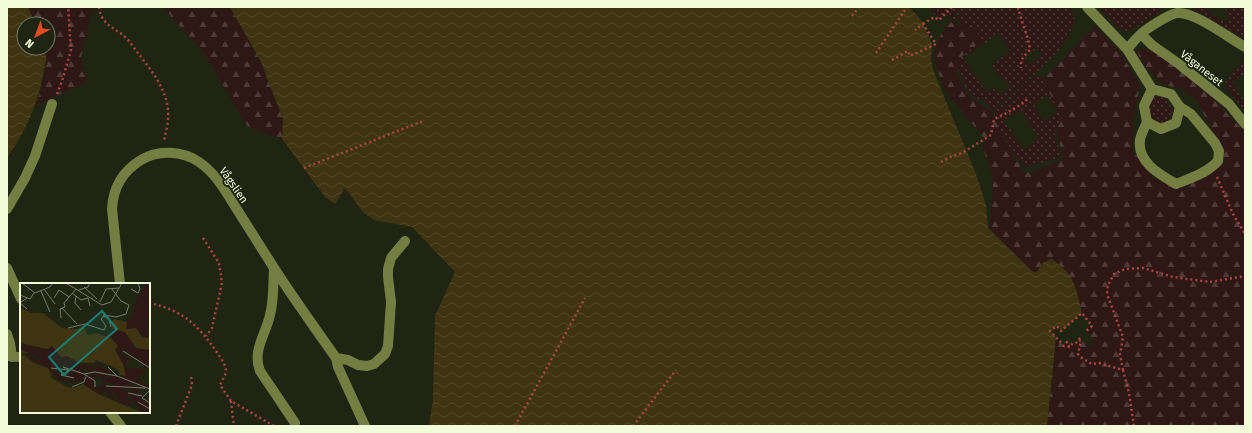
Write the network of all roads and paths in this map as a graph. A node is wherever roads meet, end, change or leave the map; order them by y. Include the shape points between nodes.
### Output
1 (68, 7) edge
2 (99, 7) edge
3 (859, 7) edge
4 (907, 7) edge
5 (952, 7) edge
6 (1018, 7) edge
7 (1088, 7) edge
8 (852, 16) dead end
9 (923, 24) junction
10 (915, 30) dead end
11 (1141, 34) junction
12 (1245, 47) edge
13 (1127, 49) junction
14 (876, 53) dead end
15 (892, 60) dead end
16 (1021, 68) dead end
17 (1152, 89) junction
18 (1027, 99) dead end
19 (52, 104) joint
20 (1180, 107) junction
21 (423, 121) dead end
22 (1147, 122) junction
23 (1245, 124) edge
24 (161, 153) junction
25 (941, 162) dead end
26 (304, 168) dead end
27 (1211, 168) junction
28 (7, 209) edge
29 (1245, 234) edge
30 (203, 238) dead end
31 (405, 241) dead end
32 (7, 268) edge
33 (274, 269) junction
34 (1245, 276) edge
35 (120, 283) edge
36 (20, 297) edge
37 (585, 298) dead end
38 (150, 303) edge
39 (1086, 331) dead end
40 (7, 334) edge
41 (206, 336) junction
42 (13, 357) edge
43 (336, 358) junction
44 (676, 370) dead end
45 (1123, 370) junction
46 (191, 375) dead end
47 (231, 401) junction
48 (111, 413) edge
49 (296, 423) dead end
50 (121, 426) edge
51 (176, 426) edge
52 (234, 426) edge
53 (274, 426) edge
54 (365, 426) edge
55 (515, 426) edge
56 (633, 426) edge
57 (1134, 426) edge

1 - 19 path via 70,50 62,81
2 - 24 path via 107,24 124,37 161,87 168,110 168,121
3 - 8 path
4 - 14 path
5 - 9 path via 939,20 934,17
6 - 16 path via 1030,50 1020,62
7 - 13 street
9 - 10 path
9 - 15 path via 936,44 910,56 908,51
11 - 12 street via 1169,16 1177,13 1186,14
11 - 13 street
11 - 23 street, Våganeset via 1224,100
13 - 17 street
17 - 20 street via 1171,94
17 - 22 street via 1144,106
18 - 25 path via 994,119 991,135 962,153
19 - 28 street via 35,156
20 - 22 street via 1176,123 1161,129
20 - 27 street via 1191,114 1215,143 1219,151 1218,161
21 - 26 path
22 - 27 street via 1140,139 1140,152 1146,162 1161,176 1176,184
24 - 33 street, Vågslien via 189,156 208,170 221,184
24 - 35 street, Vågslien via 143,158 127,170 112,199
27 - 29 path
30 - 41 path via 219,263 222,283 212,328
31 - 43 street via 391,258 388,269 391,302 388,346 385,354 374,364 367,366
32 - 36 street
33 - 43 street, Vågslien
33 - 49 street via 270,314 259,345 258,362 260,371
34 - 45 path via 1210,282 1143,268 1125,269 1114,274 1108,285 1107,294 1123,337 1120,355
37 - 55 path
38 - 41 path via 180,314
39 - 45 path via 1092,326 1082,313 1061,331 1057,326 1050,331 1064,346 1067,342 1069,346 1080,339 1078,354 1083,360
40 - 42 street
41 - 47 path via 225,366 226,372 220,385
43 - 54 street, Vågslien
44 - 56 path
45 - 57 path
46 - 51 path via 192,385
47 - 52 path
47 - 53 path
48 - 50 street

